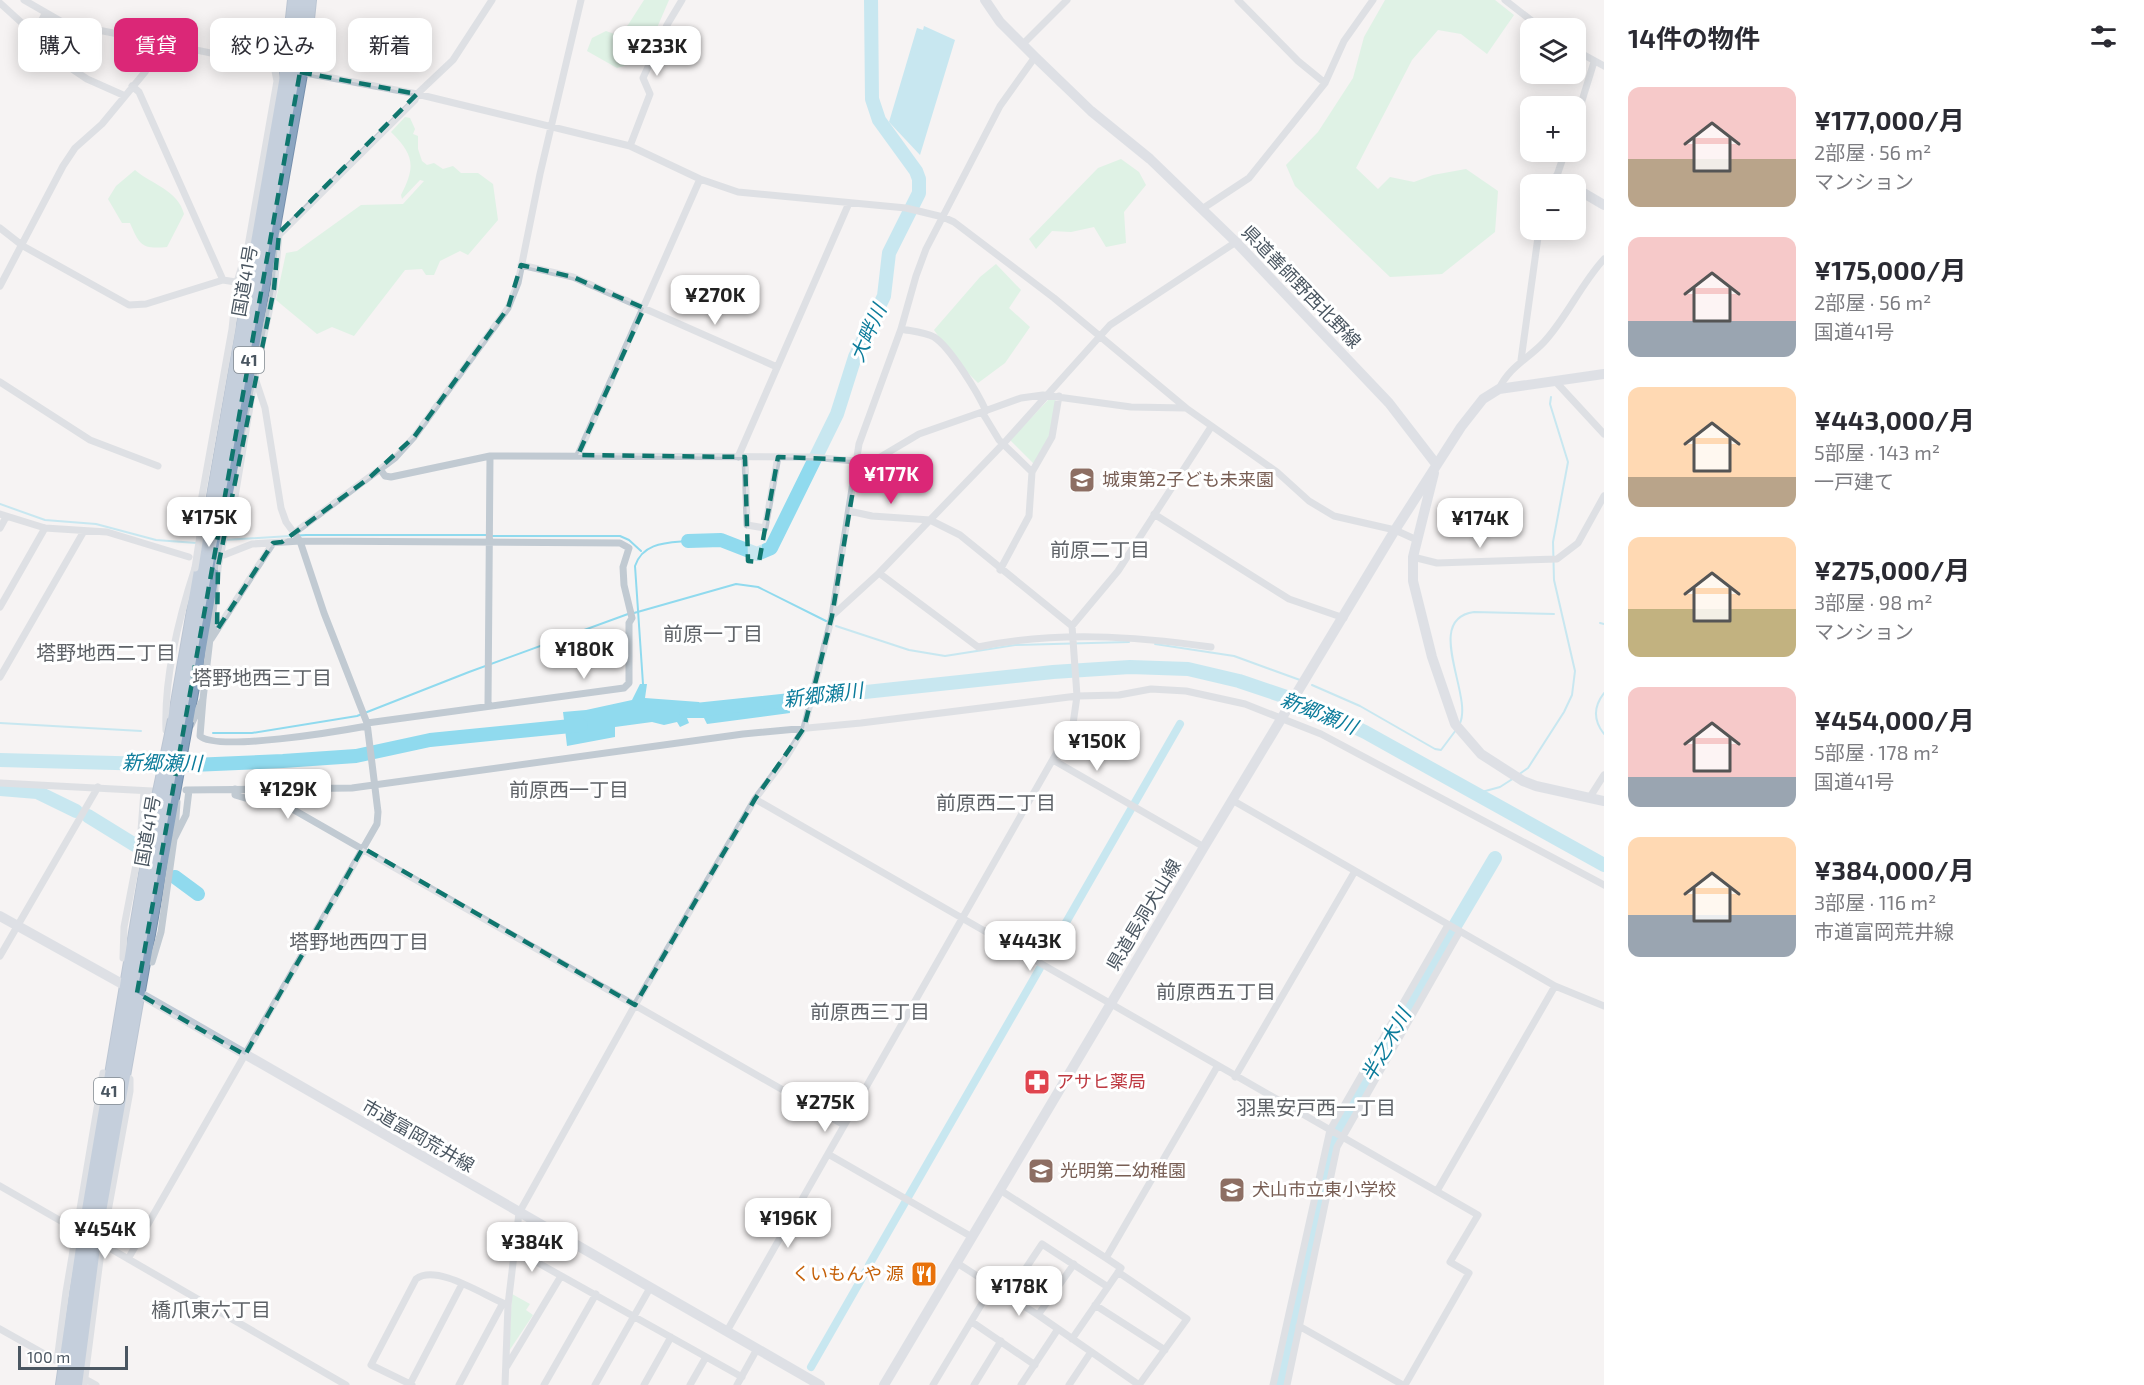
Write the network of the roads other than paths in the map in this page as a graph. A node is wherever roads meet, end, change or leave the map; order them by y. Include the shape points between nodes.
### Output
1 (24, 0) edge
2 (295, 0) edge
3 (309, 0) edge
4 (492, 0) edge
5 (581, 0) edge
6 (682, 0) edge
7 (985, 0) edge
8 (1067, 0) edge
9 (1238, 0) edge
10 (1373, 0) edge
11 (1505, 0) edge
12 (0, 3) edge
13 (45, 14) junction
14 (43, 18) edge
15 (293, 18) edge
16 (303, 18) edge
17 (1528, 18) edge
18 (18, 19) edge
19 (114, 33) edge
20 (1023, 44) junction
21 (1035, 57) junction
22 (1586, 57) edge
23 (1594, 62) junction
24 (1604, 66) edge
25 (77, 72) edge
26 (145, 72) edge
27 (284, 72) edge
28 (287, 72) edge
29 (303, 72) edge
30 (1325, 83) junction
31 (132, 86) junction
32 (417, 94) junction
33 (123, 95) junction
34 (1583, 96) edge
35 (551, 127) junction
36 (630, 146) junction
37 (700, 179) junction
38 (1586, 194) edge
39 (849, 203) junction
40 (1604, 205) edge
41 (1202, 209) junction
42 (943, 217) junction
43 (0, 228) edge
44 (1538, 240) edge
45 (1236, 242) junction
46 (20, 243) junction
47 (1604, 259) edge
48 (521, 265) junction
49 (223, 280) junction
50 (237, 282) junction
51 (246, 284) dead end
52 (0, 286) edge
53 (644, 308) junction
54 (901, 329) junction
55 (1101, 336) junction
56 (1521, 360) junction
57 (777, 367) junction
58 (1604, 374) edge
59 (255, 376) junction
60 (1553, 381) junction
61 (0, 382) edge
62 (1499, 389) junction
63 (1049, 396) junction
64 (1059, 396) junction
65 (1186, 408) junction
66 (984, 412) junction
67 (1211, 426) junction
68 (1604, 434) edge
69 (1004, 443) junction
70 (578, 455) junction
71 (490, 456) junction
72 (742, 457) junction
73 (778, 457) junction
74 (858, 460) junction
75 (1436, 464) junction
76 (158, 466) dead end
77 (381, 469) junction
78 (1032, 472) junction
79 (1604, 496) edge
80 (849, 511) junction
81 (1154, 514) junction
82 (3, 515) edge
83 (930, 520) junction
84 (0, 528) edge
85 (45, 528) junction
86 (1395, 530) junction
87 (84, 531) junction
88 (294, 533) junction
89 (1417, 540) junction
90 (300, 541) junction
91 (490, 542) junction
92 (273, 543) junction
93 (224, 555) dead end
94 (189, 557) dead end
95 (1413, 557) junction
96 (1000, 570) junction
97 (879, 573) junction
98 (0, 607) edge
99 (832, 616) junction
100 (1344, 618) junction
101 (1072, 626) junction
102 (1073, 636) junction
103 (209, 642) junction
104 (1211, 647) dead end
105 (1, 674) edge
106 (1077, 696) junction
107 (203, 699) junction
108 (488, 705) junction
109 (1283, 718) junction
110 (366, 722) junction
111 (180, 724) junction
112 (804, 728) junction
113 (1053, 760) junction
114 (1604, 775) edge
115 (0, 783) edge
116 (375, 784) junction
117 (98, 787) junction
118 (235, 789) junction
119 (160, 795) junction
120 (1590, 797) junction
121 (754, 799) junction
122 (1232, 800) junction
123 (1604, 801) edge
124 (174, 839) junction
125 (140, 844) junction
126 (363, 848) junction
127 (1204, 848) junction
128 (1355, 871) junction
129 (1604, 885) edge
130 (0, 916) edge
131 (963, 919) junction
132 (18, 925) junction
133 (1448, 925) junction
134 (1460, 931) junction
135 (0, 956) edge
136 (123, 958) dead end
137 (152, 963) dead end
138 (1555, 986) junction
139 (132, 990) junction
140 (1111, 1004) junction
141 (635, 1005) junction
142 (1604, 1006) edge
143 (244, 1054) junction
144 (1217, 1067) junction
145 (103, 1072) dead end
146 (1235, 1077) junction
147 (844, 1125) junction
148 (1331, 1131) junction
149 (1341, 1136) junction
150 (828, 1154) junction
151 (0, 1186) edge
152 (1000, 1190) junction
153 (1437, 1191) junction
154 (519, 1213) junction
155 (89, 1237) junction
156 (972, 1237) junction
157 (515, 1250) junction
158 (1107, 1258) junction
159 (128, 1259) junction
160 (957, 1263) junction
161 (1074, 1264) junction
162 (1118, 1272) junction
163 (561, 1276) junction
164 (462, 1284) junction
165 (993, 1285) junction
166 (1108, 1287) junction
167 (650, 1288) junction
168 (596, 1294) junction
169 (1008, 1295) junction
170 (506, 1304) junction
171 (1095, 1305) junction
172 (1038, 1314) junction
173 (634, 1316) junction
174 (972, 1322) junction
175 (1299, 1326) junction
176 (0, 1329) edge
177 (1058, 1329) junction
178 (727, 1331) junction
179 (671, 1337) junction
180 (1072, 1339) junction
181 (1001, 1341) junction
182 (757, 1349) junction
183 (1165, 1350) junction
184 (1091, 1352) junction
185 (706, 1357) junction
186 (1035, 1365) junction
187 (506, 1368) junction
188 (742, 1377) junction
189 (82, 1383) edge
190 (63, 1385) edge
191 (96, 1385) edge
192 (346, 1385) edge
193 (411, 1385) edge
194 (459, 1385) edge
195 (505, 1385) edge
196 (544, 1385) edge
197 (595, 1385) edge
198 (644, 1385) edge
199 (690, 1385) edge
200 (737, 1385) edge
201 (820, 1385) edge
202 (884, 1385) edge
203 (933, 1385) edge
204 (974, 1385) edge
205 (1021, 1385) edge
206 (1069, 1385) edge
207 (1139, 1385) edge
208 (1273, 1385) edge
209 (1287, 1385) edge
210 (1404, 1385) edge

1 - 13 street
2 - 15 highway, 国道41号 / 41
3 - 16 highway, 国道41号 / 41
4 - 32 street via 453,60
5 - 35 street
6 - 36 street via 643,78 650,94
7 - 20 main road, 県道善師野西北野線 via 999,22
8 - 20 street
9 - 30 street
10 - 30 street via 1344,41
11 - 17 street
12 - 18 street
13 - 14 street
13 - 19 street via 80,27
20 - 21 main road, 県道善師野西北野線
21 - 41 main road, 県道善師野西北野線
21 - 42 street via 1000,106
22 - 23 street
23 - 24 street
23 - 34 street
25 - 33 street
26 - 31 street
27 - 50 street via 277,81 248,246
28 - 111 highway, 国道41号 / 41
29 - 32 street
30 - 41 street via 1248,178
31 - 33 street
31 - 49 street via 139,92
32 - 35 street
32 - 59 street via 281,232
33 - 46 street via 102,124 75,148
35 - 36 street
35 - 48 street
36 - 37 street
37 - 39 street via 723,189 760,196
37 - 53 street
38 - 40 main road
39 - 42 street via 906,208
39 - 57 street
41 - 45 main road, 県道善師野西北野線
42 - 54 street via 916,276
42 - 55 street
43 - 46 street
44 - 56 street
45 - 55 street via 1126,312
45 - 75 main road, 県道善師野西北野線 via 1389,403
46 - 49 street via 129,305 146,304
46 - 52 street
47 - 56 street via 1548,337
48 - 53 street via 573,277
48 - 77 street via 508,308 414,437
49 - 50 street
50 - 51 street
50 - 111 street, bridge via 200,507 195,568 181,613 166,695
53 - 57 street
53 - 70 street
54 - 66 street via 933,336 977,392
54 - 74 street via 860,444
55 - 63 street
55 - 65 street
56 - 62 street
57 - 72 street
58 - 60 main road
59 - 88 street via 265,408 281,508
59 - 103 street, bridge
60 - 62 main road
60 - 68 street
61 - 76 street via 90,440
62 - 75 main road via 1473,410
63 - 64 street
63 - 66 street via 1021,398
63 - 69 street
64 - 65 street via 1131,407
64 - 78 street via 1052,437
65 - 67 street
66 - 69 street
66 - 74 street via 919,434 873,461
67 - 81 street
67 - 86 street via 1277,472 1326,513
69 - 78 street
69 - 83 street
70 - 71 street
70 - 72 street
71 - 77 street via 391,477
71 - 91 street
72 - 73 street
72 - 73 street via 747,525 765,528
73 - 74 street
74 - 80 street
75 - 86 main road, 県道長洞犬山線
75 - 89 main road
77 - 88 street
78 - 96 street via 1029,516
79 - 95 street via 1578,543 1557,559 1437,563
80 - 83 street
80 - 99 street
81 - 100 street via 1289,600
81 - 101 street via 1118,571
82 - 84 street
82 - 85 street
83 - 96 street via 960,535
83 - 97 street
85 - 87 street
85 - 98 street
86 - 89 street
86 - 100 main road, 県道長洞犬山線
87 - 94 street via 107,532
87 - 105 street
88 - 90 street
89 - 95 main road
90 - 91 street
90 - 92 street
90 - 110 street
91 - 108 street
91 - 108 street via 620,543 629,552 623,567 625,596 632,618 629,683 624,688
92 - 93 street via 252,544
92 - 103 street
95 - 120 main road via 1416,599 1457,728 1481,754 1523,781
96 - 101 street
97 - 99 street
97 - 102 street via 978,647
99 - 112 street
100 - 109 main road, 県道長洞犬山線
101 - 102 street
102 - 104 street via 1147,638
102 - 106 street
103 - 107 street
106 - 109 street via 1151,689 1186,691 1226,699
106 - 112 street
106 - 113 street via 1073,724
107 - 110 street via 200,736 213,742 337,732
107 - 111 street
108 - 110 street
109 - 122 main road, 県道長洞犬山線
109 - 129 street via 1321,734
110 - 116 street
111 - 119 highway, 国道41号 / 41, bridge
112 - 116 street
112 - 121 street via 788,756
113 - 127 street
113 - 131 street
114 - 120 street
115 - 117 street
116 - 118 street via 352,788
116 - 126 street via 377,824
117 - 119 street
117 - 132 street
118 - 124 street via 188,790 186,814
118 - 126 street via 235,795 244,798 260,796 287,806
119 - 124 street
119 - 125 street
119 - 125 street
119 - 139 highway, 国道41号 / 41
120 - 123 main road
121 - 131 street
121 - 141 street
122 - 127 main road, 県道長洞犬山線
122 - 128 street
124 - 137 street via 161,932
125 - 136 street via 125,918
126 - 141 street
126 - 143 street
127 - 140 main road, 県道長洞犬山線
128 - 133 street
128 - 146 street
130 - 132 main road, 市道富岡荒井線
131 - 140 street
131 - 147 street
132 - 135 street
132 - 139 main road, 市道富岡荒井線
133 - 134 street
133 - 148 street
134 - 138 street
134 - 149 street
138 - 142 street
138 - 153 street
139 - 143 main road, 市道富岡荒井線
139 - 155 highway, 国道41号 / 41
139 - 155 highway, 国道41号 / 41 via 123,1075
140 - 144 street
140 - 152 main road, 県道長洞犬山線
141 - 147 street
141 - 154 street
143 - 154 main road, 市道富岡荒井線
143 - 159 street
144 - 146 street
144 - 158 street
145 - 155 street
146 - 148 street
147 - 150 street
148 - 149 street
148 - 208 street
149 - 153 street
149 - 175 street
150 - 156 street
150 - 178 street
151 - 155 street
152 - 156 main road, 県道長洞犬山線
152 - 158 street
153 - 210 street via 1478,1215 1450,1262 1469,1273
154 - 157 street
154 - 167 main road, 市道富岡荒井線
155 - 159 street
155 - 176 street via 66,1292 57,1361
155 - 189 highway, 国道41号 / 41
155 - 190 highway, 国道41号 / 41
156 - 160 main road, 県道長洞犬山線
157 - 163 street
157 - 170 street
158 - 162 street via 1121,1268
159 - 192 street
160 - 165 street
160 - 202 main road, 県道長洞犬山線
161 - 166 street
161 - 169 street via 1042,1244
161 - 172 street
162 - 166 street
162 - 183 street via 1187,1319
163 - 168 street
163 - 187 street
164 - 170 street
164 - 193 street
164 - 193 street via 441,1274 416,1280 371,1365
165 - 169 street
165 - 174 street
166 - 171 street
167 - 173 street
167 - 178 main road, 市道富岡荒井線
168 - 173 street
168 - 196 street
169 - 172 street
170 - 187 street
170 - 194 street
171 - 180 street
171 - 183 street
172 - 177 street
173 - 179 street
173 - 197 street
174 - 181 street
174 - 203 street
175 - 209 street
175 - 210 street
177 - 180 street
177 - 186 street
178 - 182 main road, 市道富岡荒井線
179 - 185 street
179 - 198 street
180 - 184 street
181 - 186 street
181 - 204 street
182 - 188 street
182 - 201 main road, 市道富岡荒井線
183 - 207 street
184 - 206 street
184 - 207 street
185 - 188 street
185 - 199 street
186 - 205 street
187 - 195 street
188 - 200 street
189 - 191 street

